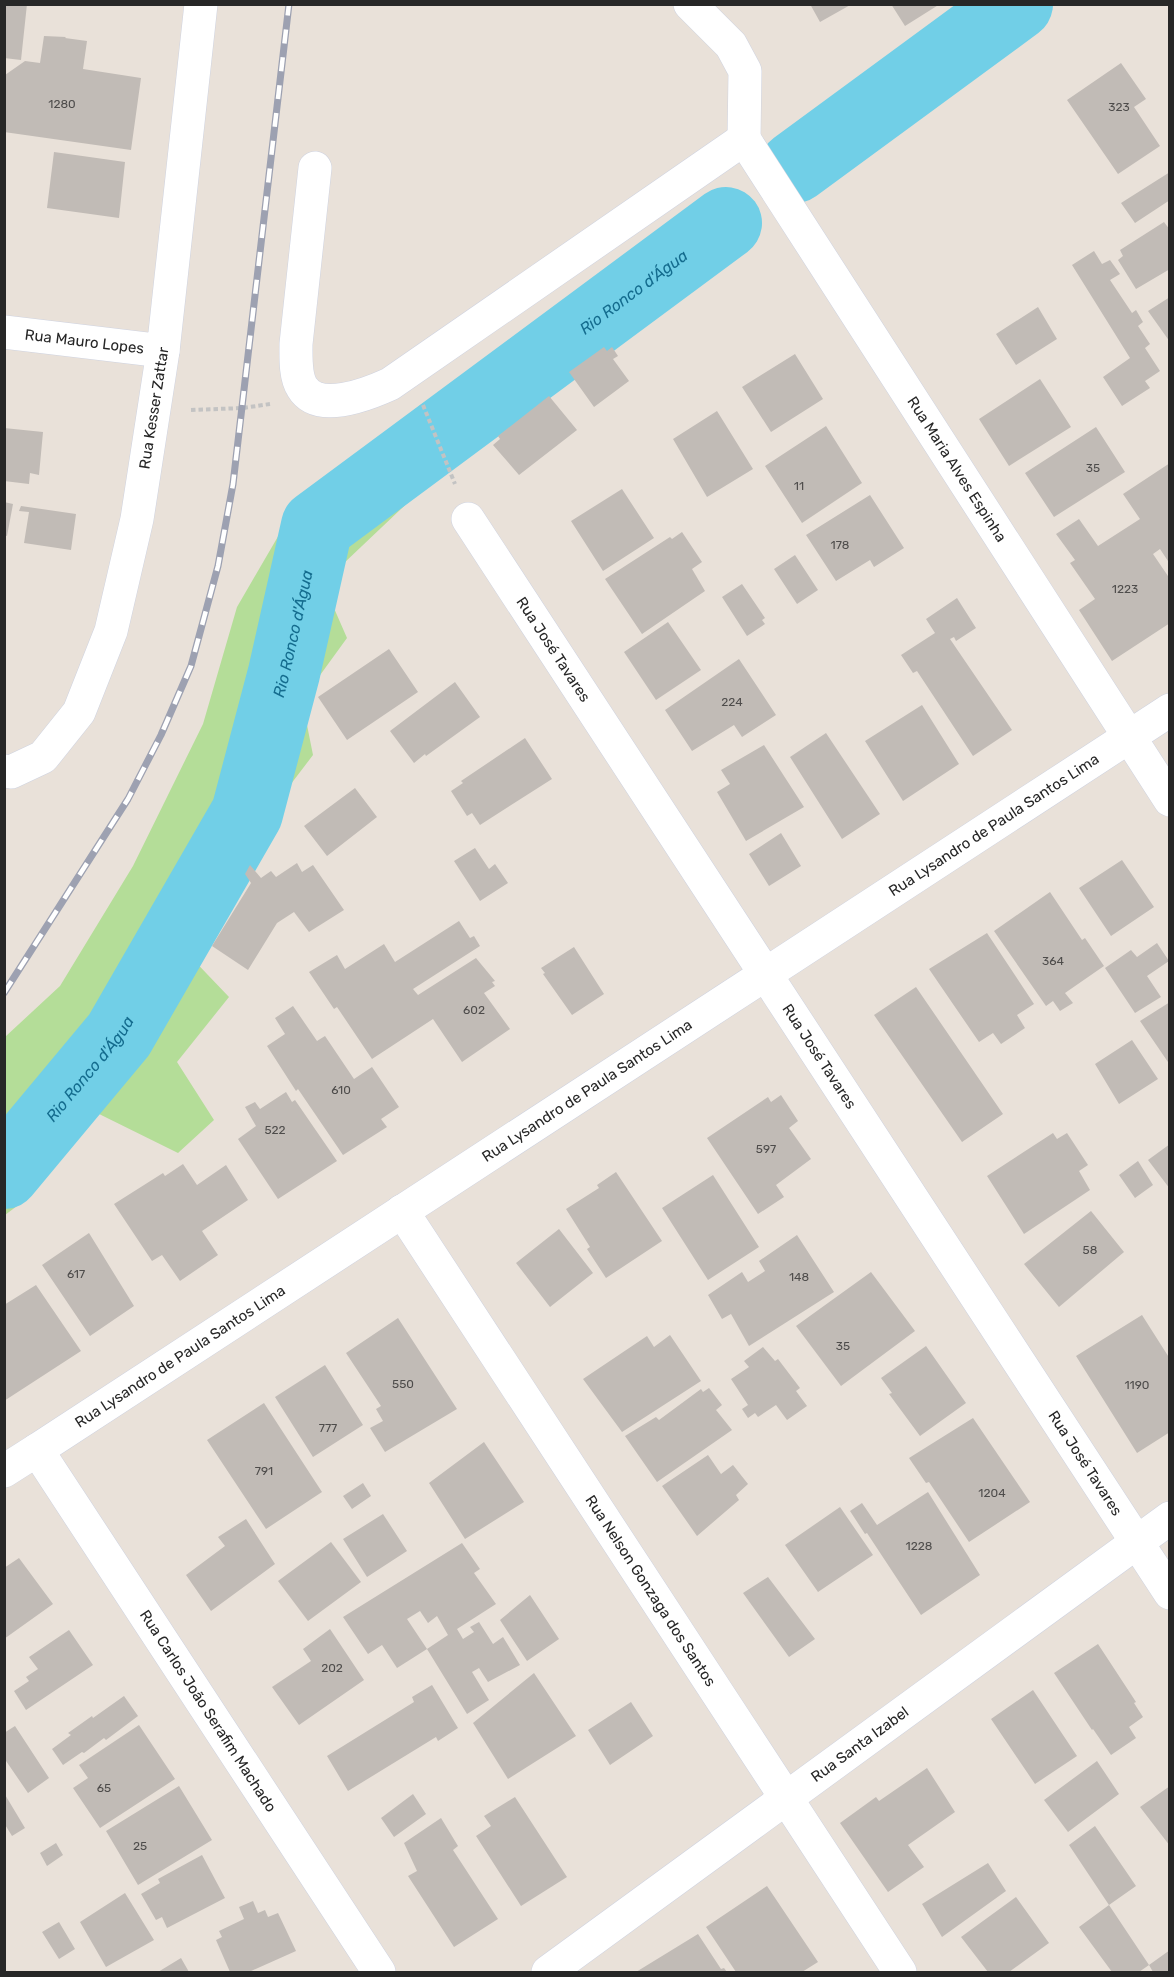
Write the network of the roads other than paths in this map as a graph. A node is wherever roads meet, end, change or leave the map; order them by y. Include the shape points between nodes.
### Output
1 (201, 4) edge
2 (690, 4) edge
3 (744, 139) junction
4 (315, 168) dead end
5 (4, 332) edge
6 (163, 351) junction
7 (468, 519) dead end
8 (1170, 710) edge
9 (1128, 737) junction
10 (8, 771) edge
11 (1170, 800) edge
12 (765, 974) junction
13 (402, 1211) junction
14 (37, 1450) junction
15 (4, 1471) edge
16 (1170, 1518) edge
17 (1136, 1542) junction
18 (1170, 1593) edge
19 (787, 1798) junction
20 (379, 1972) edge
21 (548, 1972) edge
22 (900, 1972) edge

1 - 6 street, Rua Kesser Zattar
2 - 3 street via 731,45 745,71
3 - 4 street via 390,384 363,396 335,400 313,398 302,387 297,369 296,344
3 - 9 street, Rua Maria Alves Espinha
5 - 6 street, Rua Mauro Lopes
6 - 10 street, Rua Kesser Zattar via 137,519 111,631 79,712 43,758
7 - 12 street, Rua José Tavares
8 - 9 street, Rua Lysandro de Paula Santos Lima
9 - 11 street, Rua Maria Alves Espinha
9 - 12 street, Rua Lysandro de Paula Santos Lima
12 - 13 street, Rua Lysandro de Paula Santos Lima
12 - 17 street, Rua José Tavares
13 - 14 street, Rua Lysandro de Paula Santos Lima
13 - 19 street, Rua Nelson Gonzaga dos Santos
14 - 15 street, Rua Lysandro de Paula Santos Lima
14 - 20 street, Rua Carlos João Serafim Machado
16 - 17 street, Rua Santa Izabel
17 - 18 street, Rua José Tavares
17 - 19 street, Rua Santa Izabel
19 - 21 street, Rua Santa Izabel
19 - 22 street, Rua Nelson Gonzaga dos Santos

